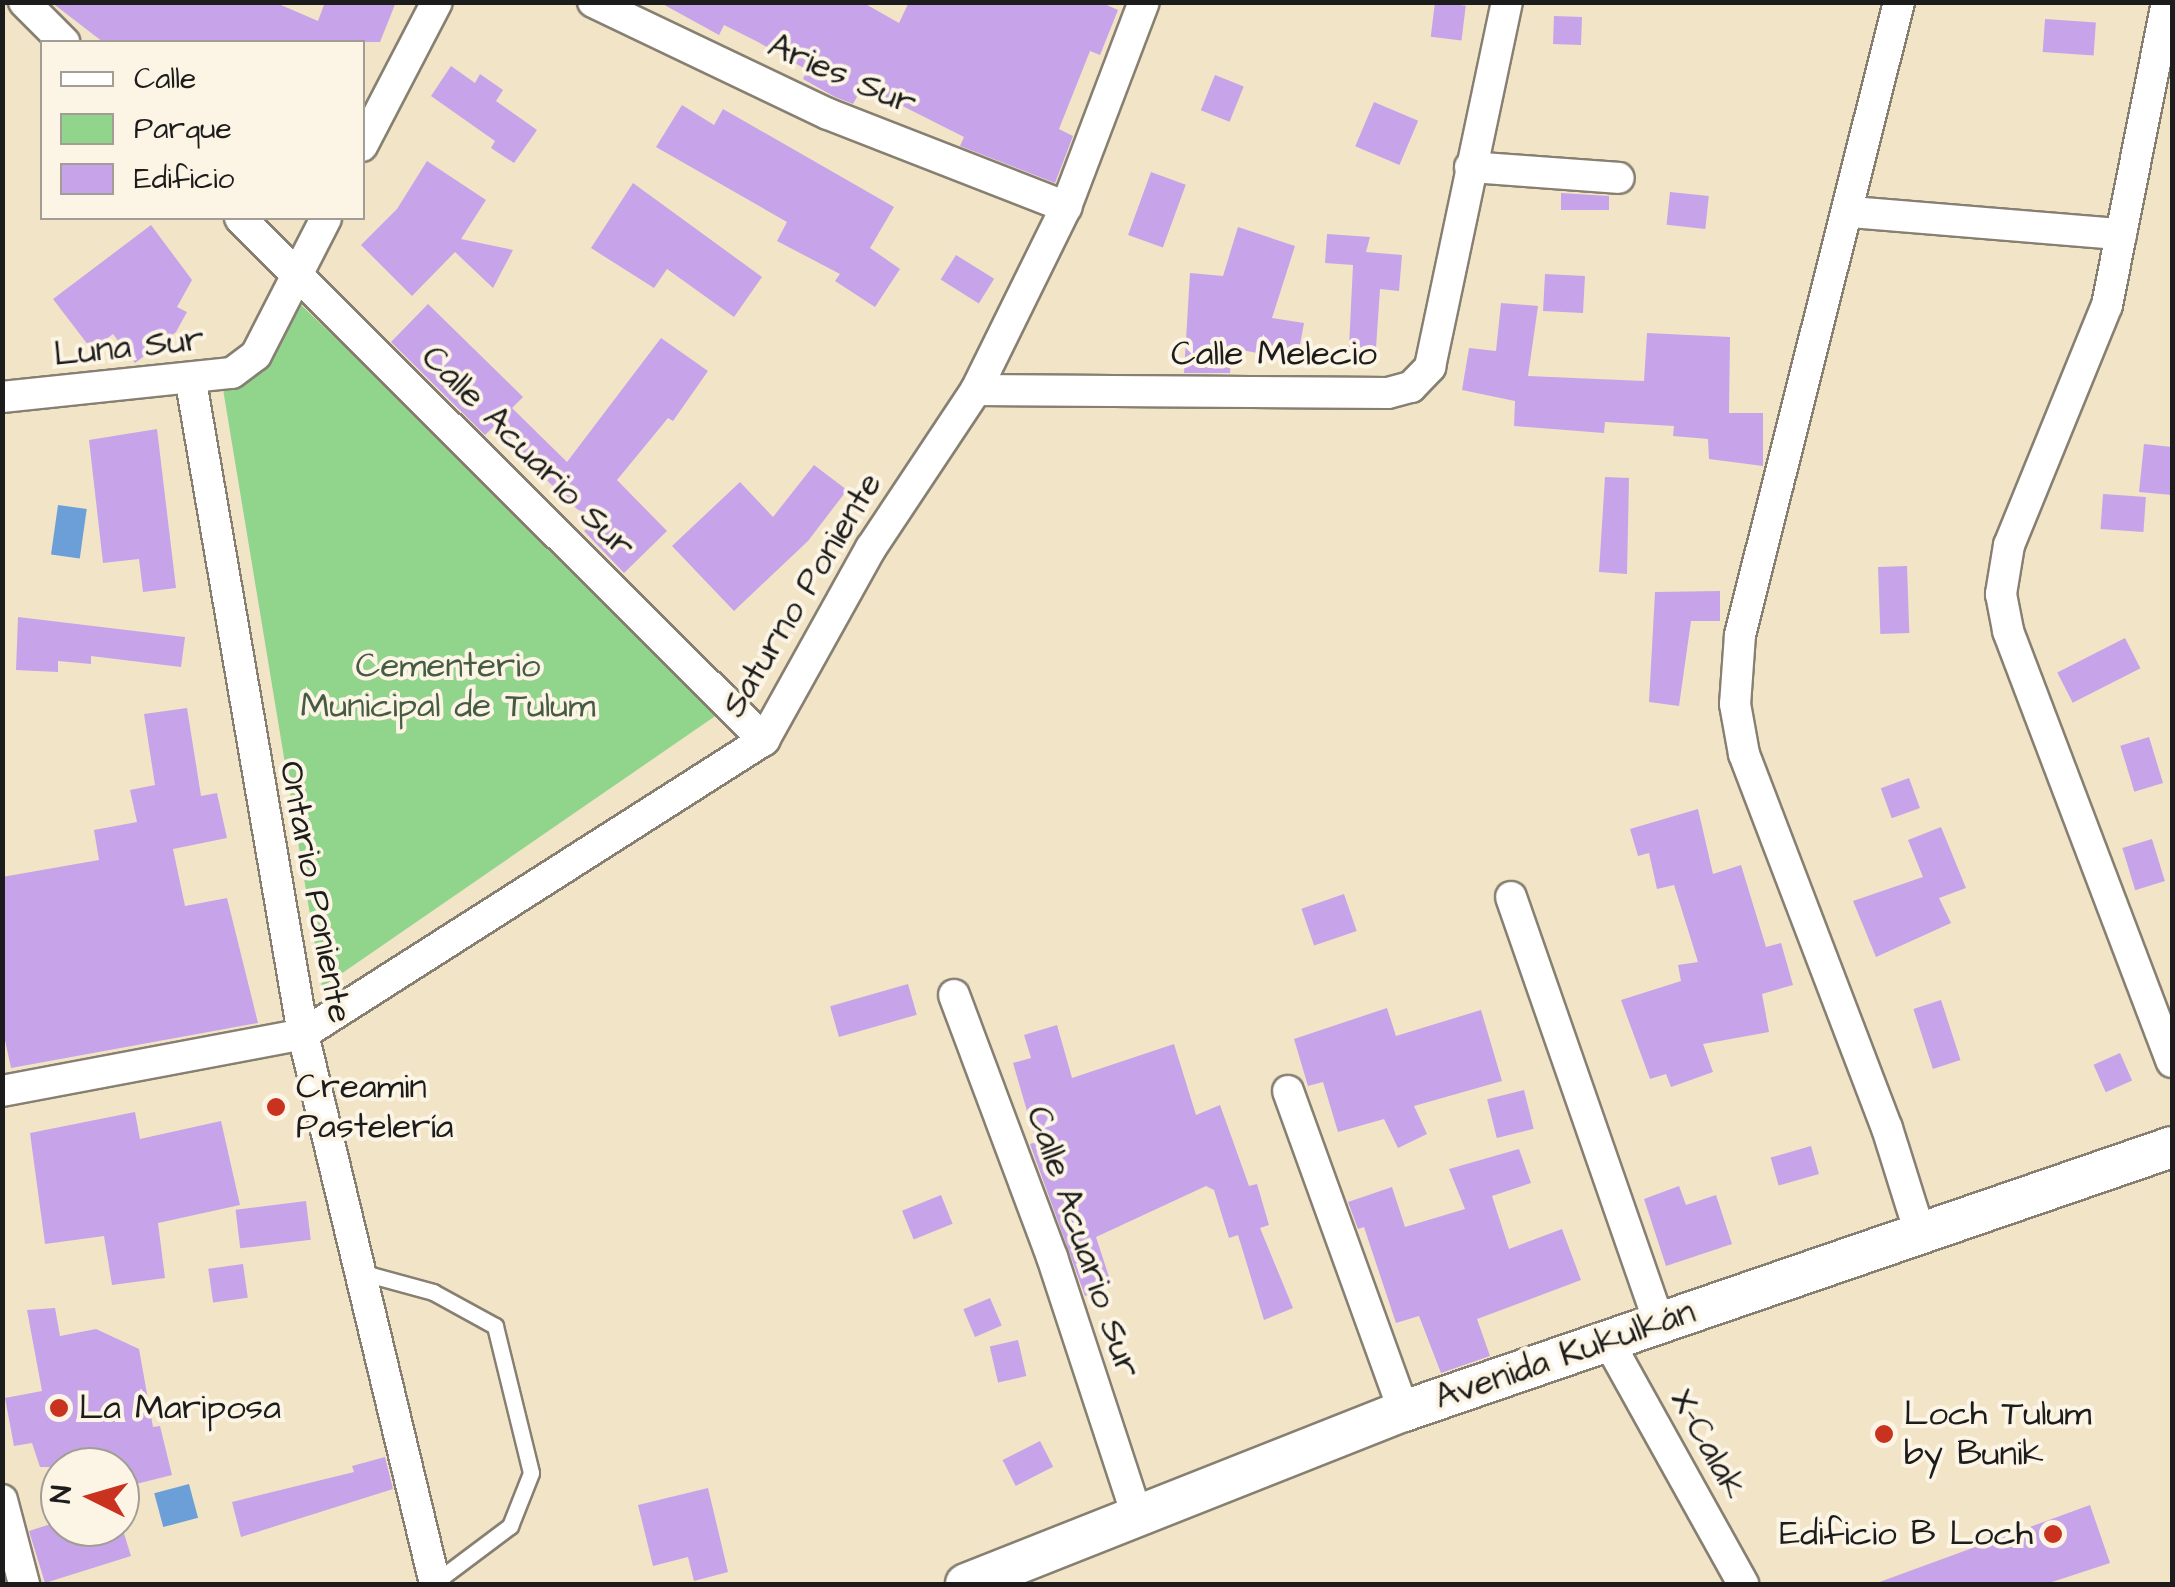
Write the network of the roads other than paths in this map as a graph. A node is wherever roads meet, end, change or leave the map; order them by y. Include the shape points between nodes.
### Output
1 (24, 2) edge
2 (437, 2) edge
3 (593, 2) edge
4 (1144, 2) edge
5 (1506, 2) edge
6 (1899, 2) edge
7 (2167, 2) edge
8 (62, 40) edge
9 (365, 140) edge
10 (1470, 167) junction
11 (1619, 178) dead end
12 (1066, 206) junction
13 (1850, 212) junction
14 (242, 220) edge
15 (325, 220) edge
16 (2121, 234) junction
17 (296, 274) junction
18 (191, 382) junction
19 (976, 390) junction
20 (2, 397) edge
21 (764, 740) junction
22 (1511, 898) dead end
23 (954, 995) dead end
24 (304, 1034) junction
25 (2172, 1062) edge
26 (2, 1091) edge
27 (1288, 1091) dead end
28 (2172, 1147) edge
29 (1920, 1233) junction
30 (360, 1272) junction
31 (1659, 1323) junction
32 (1608, 1341) junction
33 (1404, 1411) junction
34 (2, 1500) edge
35 (1137, 1515) junction
36 (24, 1584) edge
37 (434, 1584) edge
38 (966, 1584) edge
39 (1743, 1584) edge

1 - 8 street
2 - 9 street
3 - 12 street, Aries Sur via 828,114
4 - 12 street, Saturno Poniente
5 - 10 street, Calle Melecio
6 - 13 street
7 - 16 street
10 - 11 street
10 - 19 street, Calle Melecio via 1430,368 1412,387 1388,393
12 - 19 street, Saturno Poniente
13 - 16 street
13 - 29 street via 1740,635 1735,704 1744,754 1887,1128
14 - 17 street, Calle Acuario Sur
15 - 17 street
16 - 25 street via 2099,332 2009,545 2002,594 2008,631
17 - 18 street, Luna Sur via 256,354 232,374
17 - 21 street, Calle Acuario Sur
18 - 20 street, Luna Sur
18 - 24 street, Ontario Poniente
19 - 21 street, Saturno Poniente via 871,548
21 - 24 street, Saturno Poniente
22 - 31 street
23 - 35 street, Calle Acuario Sur via 1052,1258
24 - 26 street
24 - 30 street, Ontario Poniente
27 - 33 street
28 - 29 street, Avenida Kukulkán
29 - 31 street, Avenida Kukulkán
30 - 37 street, Ontario Poniente
30 - 37 lane via 432,1292 495,1326 526,1454 530,1473 510,1526
31 - 32 street, Avenida Kukulkán
32 - 33 street, Avenida Kukulkán
32 - 39 street, X-Calak
33 - 35 street, Avenida Kukulkán
34 - 36 street
35 - 38 street, Avenida Kukulkán

